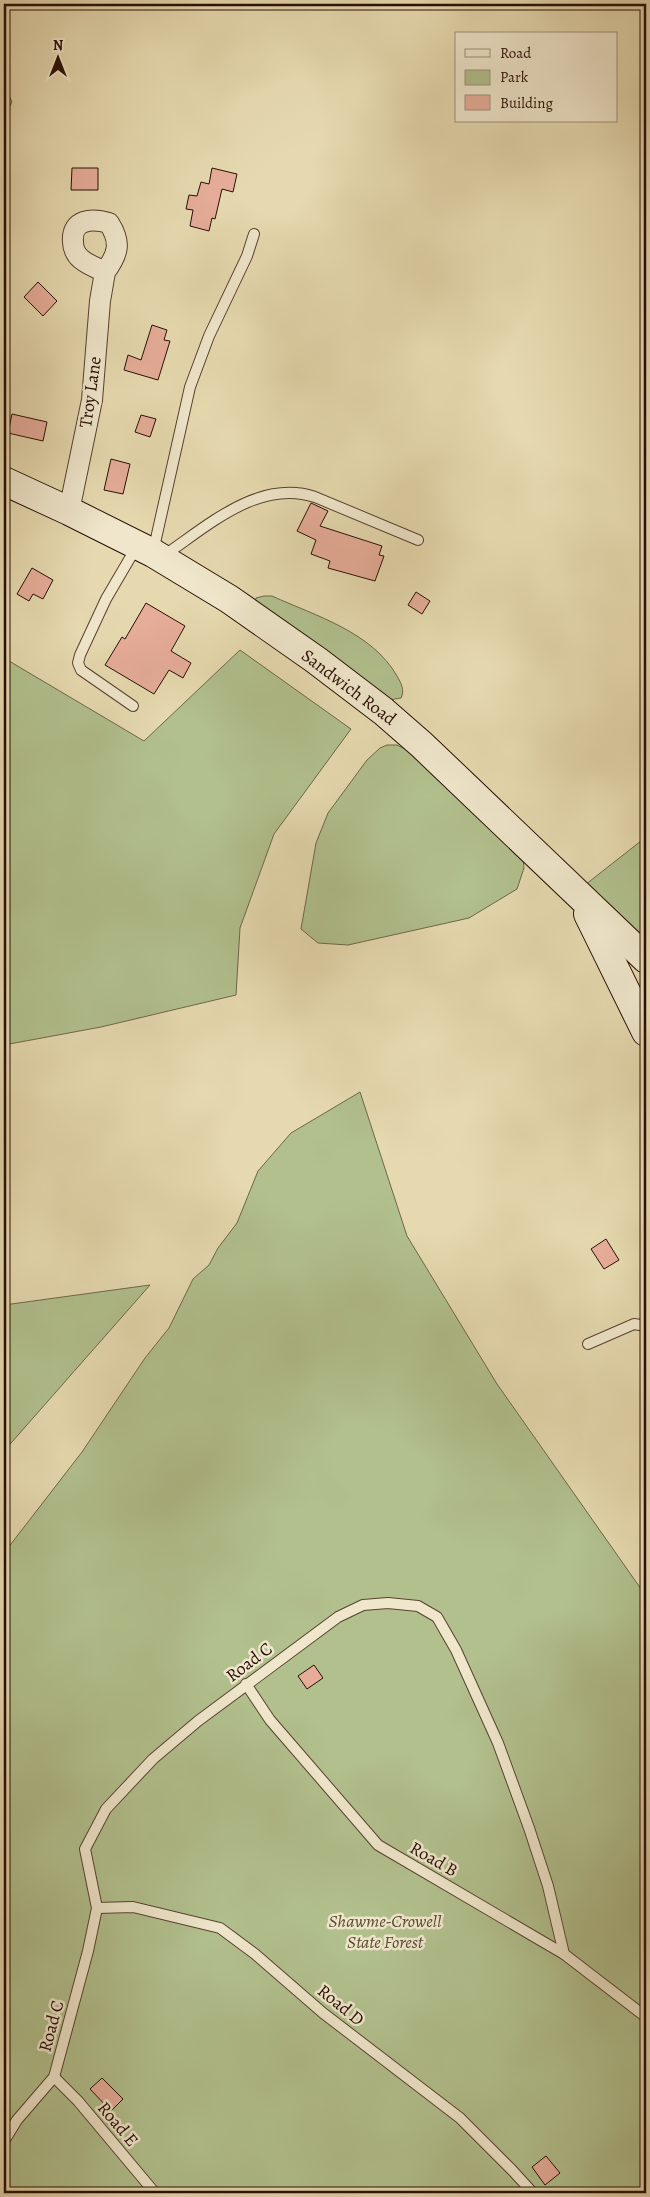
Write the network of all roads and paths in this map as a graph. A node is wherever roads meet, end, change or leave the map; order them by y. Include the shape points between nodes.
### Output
1 (254, 234) dead end
2 (105, 272) dead end
3 (4, 481) edge
4 (69, 511) junction
5 (418, 540) dead end
6 (153, 550) junction
7 (133, 706) dead end
8 (580, 897) junction
9 (646, 959) edge
10 (646, 1032) edge
11 (646, 1326) edge
12 (588, 1344) dead end
13 (246, 1684) junction
14 (97, 1908) junction
15 (564, 1954) junction
16 (646, 2017) edge
17 (54, 2077) junction
18 (4, 2141) edge
19 (155, 2193) edge
20 (533, 2193) edge

1 - 6 lane via 190,387
2 - 4 street, Troy Lane via 92,400
3 - 4 main road, Sandwich Road
4 - 6 main road, Sandwich Road
5 - 6 lane via 310,495 275,492 231,510
6 - 7 lane via 106,599 78,663 82,670
6 - 8 main road, Sandwich Road via 229,599 383,711 449,769
8 - 9 main road, Sandwich Road
8 - 10 main road
11 - 12 lane via 634,1324
13 - 14 lane, Road C via 153,1759 106,1809 85,1849
13 - 15 lane, Road B via 270,1720 378,1845
13 - 15 lane, Road C via 338,1617 363,1605 418,1606 437,1617 456,1650 498,1743 530,1828
14 - 17 lane, Road C
14 - 20 lane, Road D via 133,1907 220,1928 323,2013 460,2118
15 - 16 lane, Road B
17 - 18 lane, Road C via 17,2120
17 - 19 lane, Road E

